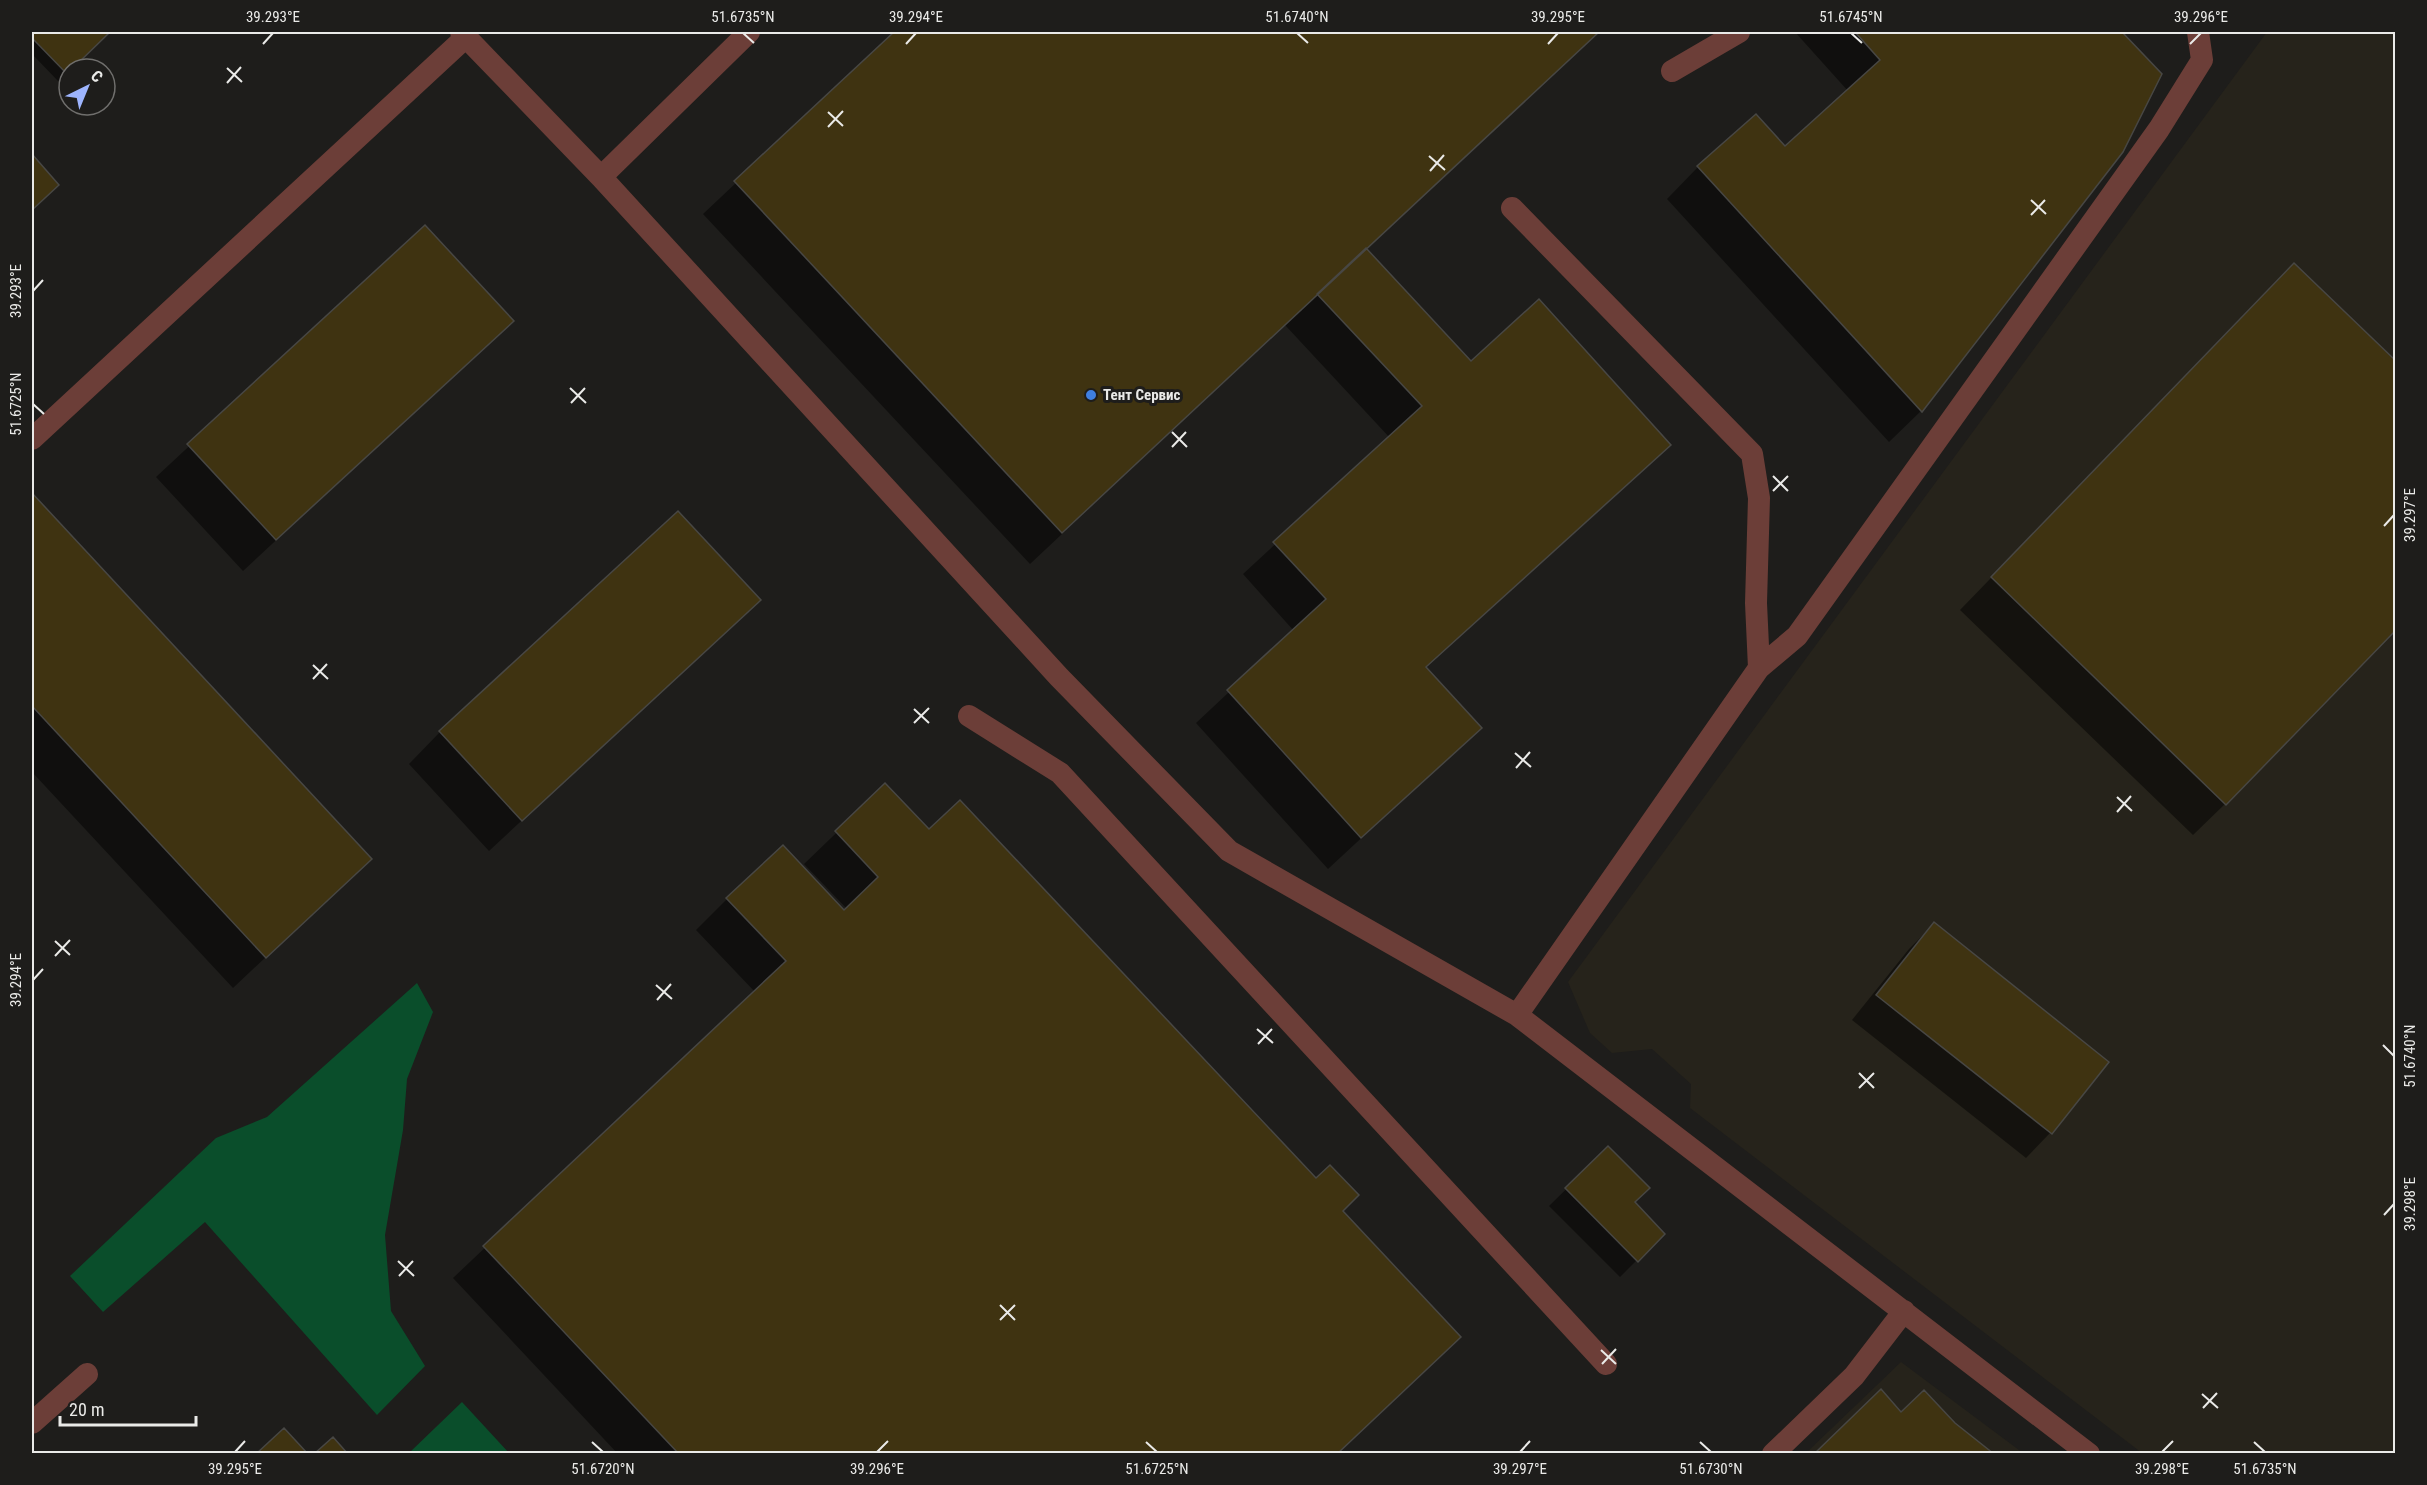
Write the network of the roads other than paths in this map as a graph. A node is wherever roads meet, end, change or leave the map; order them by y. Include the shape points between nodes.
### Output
1 (749, 32) edge
2 (1739, 32) edge
3 (2198, 32) edge
4 (464, 34) edge
5 (1672, 71) dead end
6 (601, 177) junction
7 (1512, 208) dead end
8 (32, 440) edge
9 (1759, 668) junction
10 (969, 716) dead end
11 (1517, 1015) junction
12 (1904, 1311) junction
13 (1606, 1364) dead end
14 (87, 1374) dead end
15 (32, 1423) edge
16 (1773, 1454) edge
17 (2089, 1454) edge

1 - 6 lane
2 - 5 lane
3 - 9 lane via 2202,60 2158,129 1797,636
4 - 6 lane
4 - 8 lane
6 - 11 lane via 1059,677 1229,850
7 - 9 lane via 1752,454 1759,498
9 - 11 lane
10 - 13 lane via 1060,773
11 - 12 lane
12 - 16 lane via 1854,1376
12 - 17 lane
14 - 15 lane

